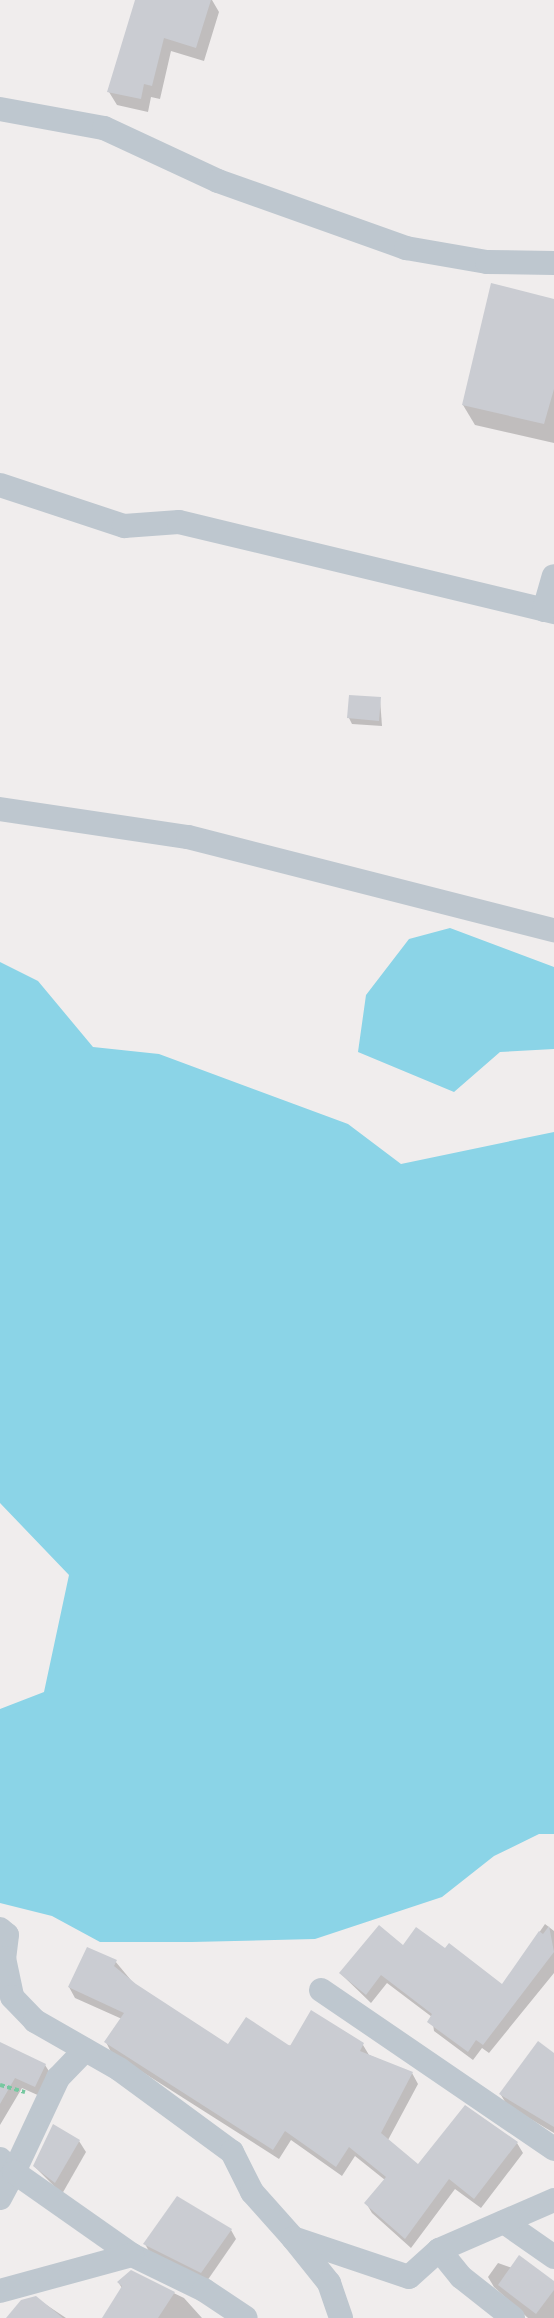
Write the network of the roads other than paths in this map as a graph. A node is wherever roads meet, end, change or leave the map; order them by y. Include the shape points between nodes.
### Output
1 (0, 109) edge
2 (554, 263) edge
3 (0, 485) edge
4 (554, 576) edge
5 (549, 611) edge
6 (0, 809) edge
7 (554, 930) edge
8 (0, 1929) edge
9 (321, 1990) dead end
10 (85, 2050) junction
11 (554, 2149) edge
12 (7, 2166) edge
13 (0, 2198) edge
14 (554, 2200) edge
15 (504, 2222) junction
16 (293, 2238) junction
17 (440, 2250) junction
18 (132, 2255) junction
19 (554, 2257) edge
20 (0, 2291) edge
21 (246, 2318) edge
22 (341, 2318) edge
23 (513, 2318) edge

1 - 2 street via 104,128 218,181 406,248 488,262
3 - 5 street via 124,526 180,522
4 - 5 street
6 - 7 street via 188,837
8 - 10 street via 7,1935 4,1958 12,1997 35,2021
9 - 11 street
10 - 12 street via 52,2088
10 - 16 street via 232,2152 252,2192
12 - 13 street
12 - 18 street
14 - 15 street
15 - 17 street
15 - 19 street
16 - 17 street via 409,2277
16 - 22 street via 329,2283
17 - 23 street via 461,2277
18 - 20 street
18 - 21 street via 204,2290

